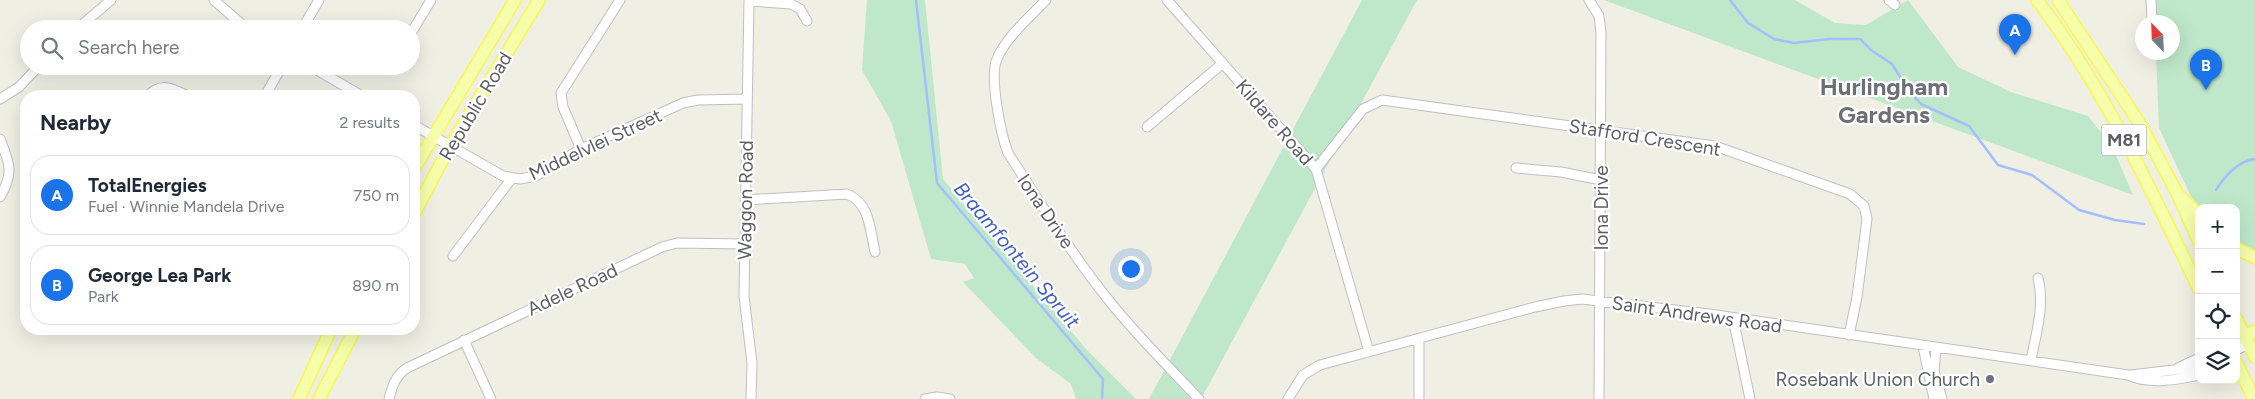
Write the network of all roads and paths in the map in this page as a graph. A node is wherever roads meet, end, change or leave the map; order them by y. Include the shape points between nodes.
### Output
1 (110, 0) edge
2 (214, 0) edge
3 (319, 0) edge
4 (431, 0) edge
5 (514, 0) edge
6 (539, 0) edge
7 (620, 0) edge
8 (749, 0) edge
9 (1046, 0) edge
10 (1167, 0) edge
11 (1589, 0) edge
12 (2037, 0) edge
13 (2058, 0) edge
14 (2151, 0) edge
15 (2152, 15) edge
16 (87, 20) edge
17 (237, 20) edge
18 (307, 20) edge
19 (419, 20) edge
20 (807, 21) dead end
21 (1223, 63) junction
22 (30, 75) edge
23 (277, 75) edge
24 (326, 75) edge
25 (154, 90) edge
26 (175, 90) edge
27 (268, 90) edge
28 (352, 90) edge
29 (0, 99) edge
30 (747, 99) junction
31 (1147, 127) dead end
32 (420, 129) edge
33 (1602, 130) junction
34 (432, 136) junction
35 (0, 139) edge
36 (450, 146) junction
37 (581, 149) junction
38 (420, 158) edge
39 (1516, 168) dead end
40 (1316, 170) junction
41 (512, 178) junction
42 (1601, 180) junction
43 (2177, 193) junction
44 (0, 198) edge
45 (745, 200) junction
46 (420, 203) edge
47 (2195, 211) edge
48 (2195, 233) edge
49 (744, 244) junction
50 (2238, 249) edge
51 (875, 252) dead end
52 (453, 256) dead end
53 (2255, 258) edge
54 (2038, 278) dead end
55 (2195, 281) edge
56 (1600, 300) junction
57 (1733, 318) junction
58 (2240, 325) edge
59 (328, 335) edge
60 (352, 335) edge
61 (1850, 335) junction
62 (1419, 339) junction
63 (464, 340) junction
64 (2250, 344) edge
65 (1923, 346) junction
66 (1936, 348) junction
67 (1369, 352) junction
68 (2240, 356) edge
69 (2030, 360) junction
70 (2195, 360) edge
71 (2195, 368) edge
72 (2240, 369) edge
73 (2176, 370) junction
74 (2128, 375) junction
75 (2195, 376) edge
76 (299, 399) edge
77 (319, 399) edge
78 (389, 399) edge
79 (491, 399) edge
80 (751, 399) edge
81 (925, 399) edge
82 (950, 399) edge
83 (1199, 399) edge
84 (1288, 399) edge
85 (1419, 399) edge
86 (1599, 399) edge
87 (1750, 399) edge
88 (1934, 399) edge
89 (1942, 399) edge
90 (2254, 399) edge

1 - 16 street
2 - 17 street
3 - 18 street
4 - 19 street
5 - 34 main road, Republic Road
6 - 36 main road, Republic Road
7 - 37 street via 561,93 563,107
8 - 20 street via 791,4 800,9
8 - 30 street, Waggon Road
9 - 83 street, Iona Drive via 1003,49 994,66 1004,144 1050,219 1101,291
10 - 21 street, Kildare Road
11 - 33 street, Iona Drive via 1599,16 1602,33
12 - 55 main road, M81 via 2102,98
13 - 43 main road, M81 via 2140,124
14 - 15 street
21 - 31 street
21 - 40 street, Kildare Road
22 - 29 street
23 - 27 street
24 - 28 street
25 - 26 street via 162,87
30 - 37 street, Middelvlei Street via 690,101
30 - 45 street, Waggon Road
32 - 34 street, Middelvlei Street
33 - 40 street, Stafford Crescent via 1382,100 1363,109
33 - 42 street, Iona Drive
33 - 61 street, Stafford Crescent via 1715,146 1850,194 1858,200 1866,214 1867,228
34 - 36 street, Middelvlei Street
34 - 38 main road, Republic Road
35 - 44 street via 10,168 9,180
36 - 41 street, Middelvlei Street
36 - 46 main road, Republic Road
37 - 41 street, Middelvlei Street via 536,176
39 - 42 street
40 - 67 street, Kildare Road
41 - 52 street
42 - 56 street, Iona Drive
43 - 47 main road
43 - 48 main road, M81
45 - 49 street, Waggon Road
45 - 51 street via 847,194 856,197 867,215
49 - 63 street, Adele Road via 678,243 662,247
49 - 80 street, Waggon Road via 744,296 752,363
50 - 53 main road
54 - 69 street via 2040,308
56 - 57 street, Saint Andrews Road
56 - 62 street, Saint Andrews Road via 1564,301
56 - 86 street, Iona Drive
57 - 61 street, Saint Andrews Road
57 - 87 street
58 - 64 main road
59 - 76 main road
60 - 77 main road
61 - 65 street, Saint Andrews Road
62 - 67 street, Saint Andrews Road
62 - 85 street
63 - 78 street, Adele Road via 398,374
63 - 79 street
64 - 68 main road
65 - 66 street, Saint Andrews Road
65 - 88 street
66 - 69 street, Saint Andrews Road
66 - 89 street via 1934,371
67 - 84 street, Saint Andrews Road via 1312,368 1298,381
69 - 74 street, Saint Andrews Road
70 - 73 street, Saint Andrews Road
71 - 73 street, Saint Andrews Road
72 - 90 main road
73 - 74 street, Saint Andrews Road
74 - 75 street, Saint Andrews Road via 2151,381
81 - 82 street

